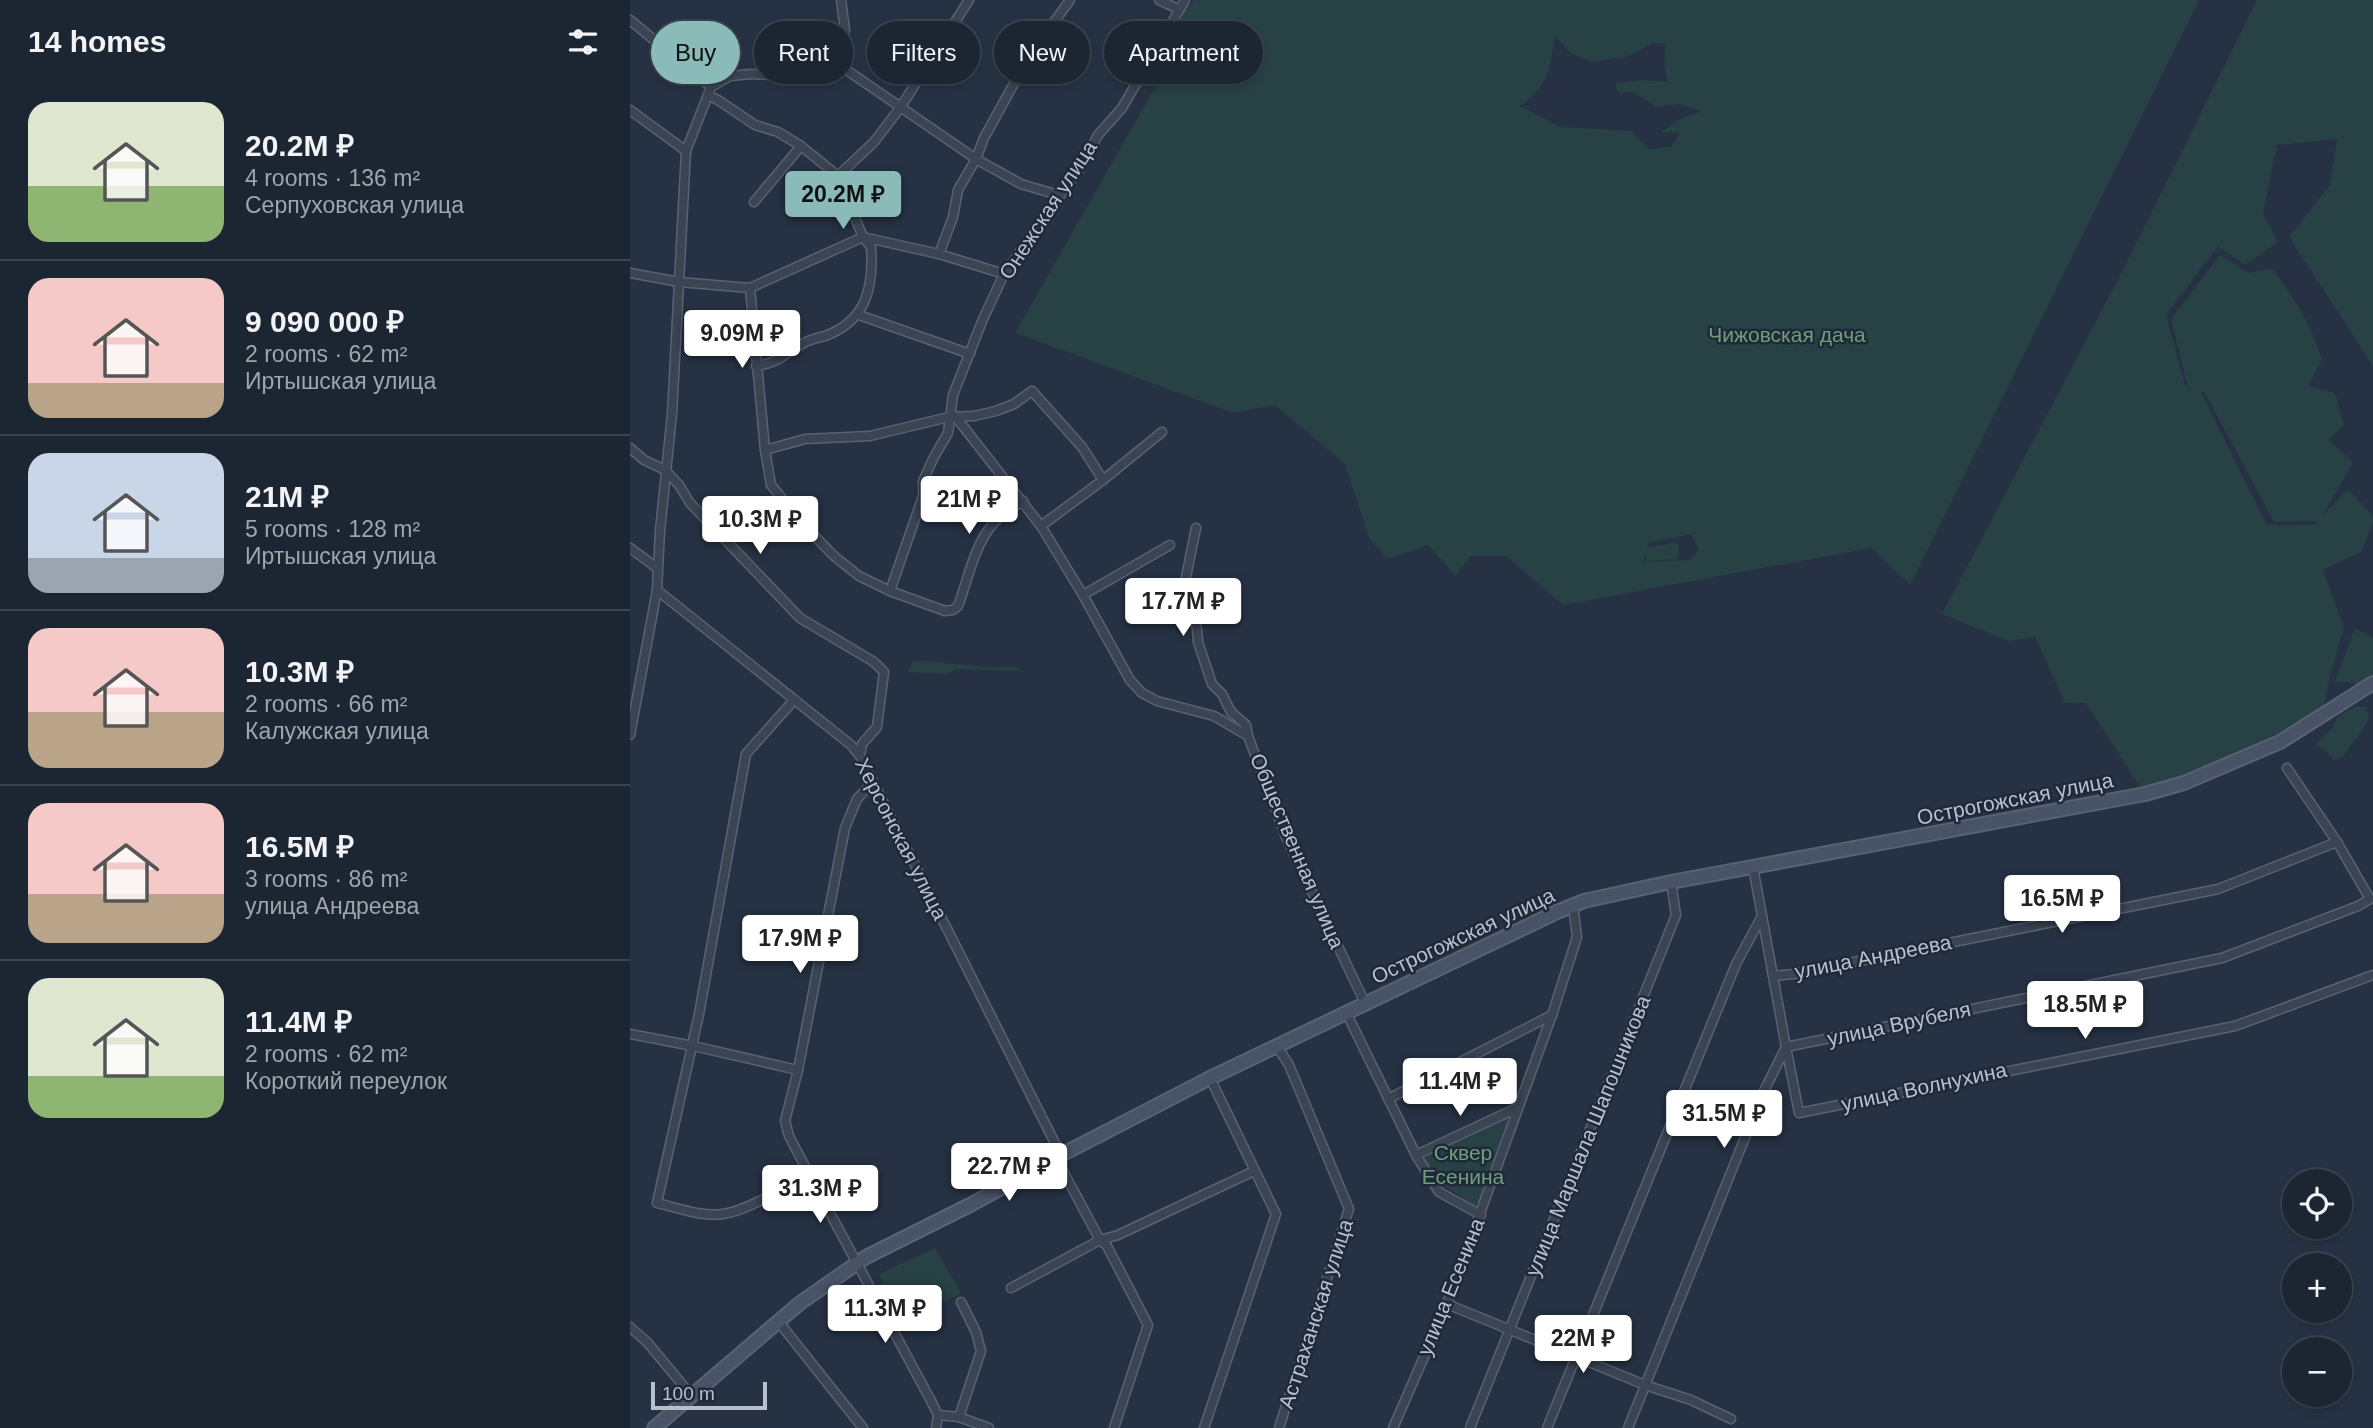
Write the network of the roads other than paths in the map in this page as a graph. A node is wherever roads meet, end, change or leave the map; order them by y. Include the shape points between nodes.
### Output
1 (841, 0) edge
2 (969, 0) edge
3 (1070, 0) edge
4 (1159, 0) edge
5 (1185, 0) edge
6 (1178, 9) junction
7 (630, 20) edge
8 (844, 21) edge
9 (754, 74) edge
10 (853, 75) edge
11 (710, 91) junction
12 (901, 108) junction
13 (630, 110) edge
14 (801, 146) junction
15 (686, 151) junction
16 (975, 159) junction
17 (838, 176) junction
18 (1058, 195) junction
19 (754, 202) dead end
20 (863, 237) junction
21 (939, 254) junction
22 (630, 274) edge
23 (1004, 274) junction
24 (679, 282) junction
25 (750, 288) junction
26 (859, 315) junction
27 (970, 354) junction
28 (756, 366) junction
29 (952, 416) junction
30 (1162, 432) dead end
31 (630, 447) edge
32 (765, 450) junction
33 (665, 470) junction
34 (1103, 480) junction
35 (1023, 501) junction
36 (1041, 526) junction
37 (1196, 528) dead end
38 (1170, 545) dead end
39 (630, 548) edge
40 (657, 568) junction
41 (657, 590) junction
42 (890, 591) junction
43 (1083, 595) junction
44 (2373, 683) edge
45 (794, 700) junction
46 (631, 734) edge
47 (1248, 736) junction
48 (630, 744) edge
49 (860, 756) junction
50 (2287, 768) dead end
51 (873, 782) junction
52 (2337, 842) junction
53 (1753, 867) junction
54 (1671, 882) junction
55 (1573, 905) junction
56 (1762, 916) junction
57 (2373, 975) edge
58 (1773, 976) junction
59 (1365, 1003) junction
60 (1346, 1012) junction
61 (1552, 1015) junction
62 (630, 1034) edge
63 (693, 1046) junction
64 (1277, 1046) junction
65 (1786, 1047) junction
66 (798, 1070) junction
67 (1210, 1078) junction
68 (1388, 1098) junction
69 (1517, 1108) junction
70 (1416, 1155) junction
71 (1059, 1156) junction
72 (1254, 1171) junction
73 (809, 1174) junction
74 (1481, 1214) junction
75 (1100, 1240) junction
76 (857, 1262) junction
77 (1011, 1288) dead end
78 (961, 1302) dead end
79 (1447, 1304) junction
80 (778, 1321) junction
81 (630, 1327) edge
82 (1511, 1329) junction
83 (1575, 1356) junction
84 (1645, 1385) junction
85 (691, 1395) junction
86 (938, 1415) junction
87 (959, 1417) junction
88 (1731, 1419) dead end
89 (654, 1428) edge
90 (863, 1428) edge
91 (936, 1428) edge
92 (989, 1428) edge
93 (1114, 1428) edge
94 (1204, 1428) edge
95 (1279, 1428) edge
96 (1393, 1428) edge
97 (1471, 1428) edge
98 (1547, 1428) edge
99 (1628, 1428) edge

1 - 8 street
2 - 12 street
3 - 16 street via 1028,58
4 - 6 street
5 - 6 street, Онежская улица
6 - 18 street, Онежская улица via 1122,108
7 - 11 street
9 - 11 street via 730,76
10 - 12 street
11 - 14 street via 755,125
11 - 15 street
12 - 16 street
12 - 17 street
13 - 15 street
14 - 17 street
14 - 19 street
15 - 24 street
16 - 18 street via 1021,184
16 - 21 street via 958,190
17 - 20 street
18 - 23 street, Онежская улица
20 - 21 street
20 - 25 street
20 - 26 street via 872,255 869,286
21 - 23 street
22 - 24 street
23 - 27 street, Онежская улица
24 - 25 street
24 - 33 street
25 - 28 street
26 - 27 street
26 - 28 street via 780,360
27 - 29 street, Онежская улица via 953,395
28 - 32 street
29 - 32 street via 870,436 805,439
29 - 34 street via 996,411 1028,392 1036,393
29 - 35 street
29 - 42 street, Онежская улица via 923,481 923,496
30 - 34 street
31 - 33 street
32 - 42 street via 771,485 804,525 859,576
33 - 40 street
33 - 49 street via 690,503 800,618 884,672 877,727 862,744
34 - 36 street
35 - 36 street
35 - 42 street via 991,526 953,610
36 - 43 street
37 - 47 street, Общественная улица via 1185,582 1198,642 1212,684 1231,712 1247,725
38 - 43 street
39 - 40 street
40 - 41 street
41 - 45 street, Херсонская улица
41 - 46 street
43 - 47 street via 1130,680 1142,693 1214,716
44 - 53 street, Острогожская улица via 2280,742 2184,783 2067,810
45 - 49 street, Херсонская улица
45 - 63 street via 746,754
46 - 48 street
47 - 59 street, Общественная улица via 1286,837
49 - 51 street, Херсонская улица
50 - 52 street, улица Врубеля
51 - 66 street via 857,799 845,828
51 - 71 street, Херсонская улица
52 - 58 street, улица Андреева via 2218,889
52 - 65 street, улица Врубеля via 2370,899 2222,958
53 - 54 street, Острогожская улица
53 - 56 street
54 - 55 street, Острогожская улица
54 - 82 street, улица Маршала Шапошникова via 1676,915
55 - 59 street, Острогожская улица
55 - 61 street, улица Есенина via 1577,937
56 - 58 street
56 - 83 street via 1736,964
57 - 65 street, улица Волнухина via 2235,1026 1799,1113
58 - 65 street
59 - 60 street, Острогожская улица
60 - 64 street, Острогожская улица
60 - 68 street
61 - 68 street
61 - 69 street, улица Есенина
62 - 63 street
63 - 66 street
63 - 73 street via 657,1203 723,1214
64 - 67 street, Острогожская улица
64 - 95 street, Астраханская улица via 1349,1209
65 - 84 street via 1763,1093
66 - 73 street via 785,1121
67 - 71 street, Острогожская улица
67 - 72 street
68 - 70 street
69 - 70 street
69 - 74 street, улица Есенина
70 - 74 street via 1439,1192
71 - 75 street, Херсонская улица
71 - 76 street, Острогожская улица
72 - 75 street
72 - 94 street via 1276,1214
73 - 76 street
74 - 79 street, улица Есенина
75 - 77 street
75 - 93 street, Херсонская улица via 1148,1325
76 - 80 street, Острогожская улица
76 - 86 street
78 - 87 street via 981,1351
79 - 82 street
79 - 96 street, улица Есенина
80 - 85 street, Острогожская улица
80 - 90 street
81 - 85 street
82 - 83 street
82 - 97 street, улица Маршала Шапошникова
83 - 84 street
83 - 98 street
84 - 88 street
84 - 99 street
85 - 89 street, Острогожская улица
86 - 87 street
86 - 91 street
87 - 92 street

